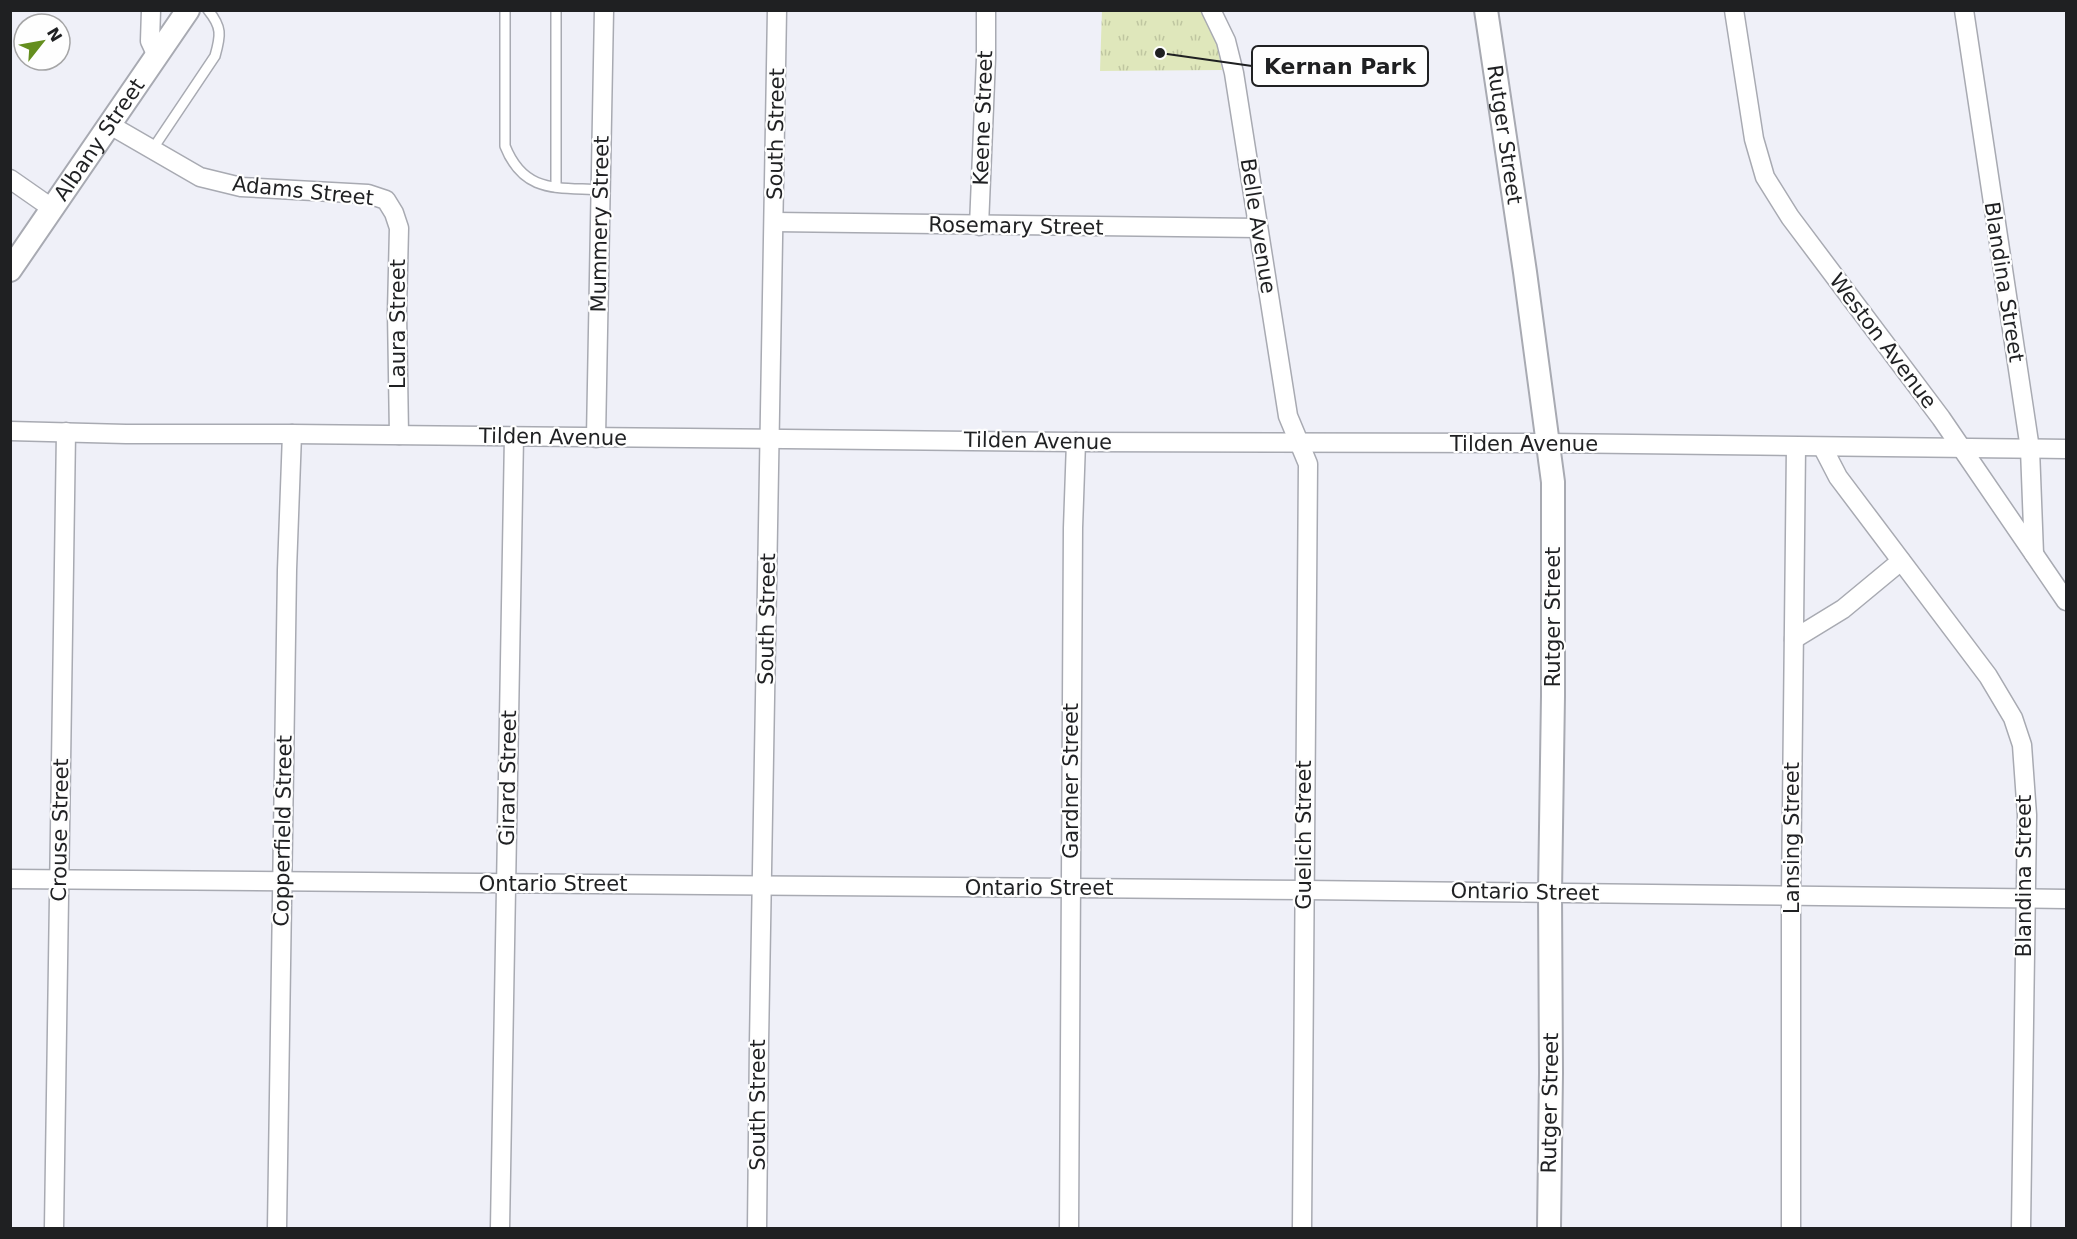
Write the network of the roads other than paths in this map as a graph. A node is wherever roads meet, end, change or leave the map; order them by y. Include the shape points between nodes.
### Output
1 (151, 10) edge
2 (188, 10) edge
3 (208, 10) edge
4 (506, 10) edge
5 (556, 10) edge
6 (604, 10) edge
7 (777, 10) edge
8 (986, 10) edge
9 (1212, 10) edge
10 (1486, 10) edge
11 (1734, 10) edge
12 (1964, 10) edge
13 (156, 56) junction
14 (110, 125) junction
15 (152, 150) junction
16 (10, 179) edge
17 (556, 187) junction
18 (601, 190) junction
19 (53, 209) junction
20 (394, 213) joint
21 (774, 222) junction
22 (978, 226) junction
23 (1258, 228) junction
24 (10, 270) edge
25 (10, 431) edge
26 (66, 432) junction
27 (292, 434) junction
28 (399, 435) junction
29 (514, 436) junction
30 (596, 438) junction
31 (769, 438) junction
32 (1076, 442) junction
33 (1300, 443) junction
34 (1548, 444) junction
35 (1796, 447) junction
36 (1823, 448) junction
37 (1962, 448) junction
38 (2030, 449) junction
39 (2067, 449) edge
40 (2034, 554) junction
41 (1901, 561) junction
42 (2067, 601) edge
43 (1794, 639) junction
44 (10, 879) edge
45 (59, 880) junction
46 (282, 882) junction
47 (507, 884) junction
48 (762, 885) junction
49 (1070, 888) junction
50 (1304, 890) junction
51 (1550, 893) junction
52 (1791, 895) junction
53 (2024, 897) junction
54 (2067, 899) edge
55 (54, 1228) edge
56 (277, 1228) edge
57 (500, 1228) edge
58 (757, 1228) edge
59 (1069, 1228) edge
60 (1302, 1228) edge
61 (1548, 1228) edge
62 (1791, 1228) edge
63 (2020, 1228) edge

1 - 13 street via 150,41
2 - 13 street, Albany Street
3 - 15 lane via 217,22 220,39 215,56
4 - 17 lane via 506,146 523,175 542,186
5 - 17 lane
6 - 18 street, Mummery Street
7 - 21 street, South Street
8 - 22 street, Keene Street
9 - 23 street, Belle Avenue via 1234,73
10 - 34 street, Rutger Street
11 - 37 street, Weston Avenue via 1754,139 1765,177 1790,217
12 - 38 street, Blandina Street
13 - 14 street, Albany Street
14 - 15 street, Adams Street
14 - 19 street, Albany Street
15 - 20 street, Adams Street via 200,177 241,187 368,194 386,200
16 - 19 street
17 - 18 lane
18 - 30 street, Mummery Street
19 - 24 street, Albany Street
20 - 28 street, Laura Street via 399,228
21 - 22 street, Rosemary Street
21 - 31 street, South Street
22 - 23 street, Rosemary Street
23 - 33 street, Belle Avenue via 1288,416
25 - 26 street, Tilden Avenue
26 - 27 street, Tilden Avenue
26 - 45 street, Crouse Street
27 - 28 street, Tilden Avenue
27 - 46 street, Copperfield Street
28 - 29 street, Tilden Avenue
29 - 30 street, Tilden Avenue
29 - 47 street, Girard Street
30 - 31 street, Tilden Avenue
31 - 32 street, Tilden Avenue
31 - 48 street, South Street
32 - 33 street, Tilden Avenue
32 - 49 street, Gardner Street
33 - 34 street, Tilden Avenue
33 - 50 street, Guelich Street via 1308,464
34 - 35 street, Tilden Avenue
34 - 51 street, Rutger Street via 1553,482
35 - 36 street, Tilden Avenue
35 - 43 street, Lansing Street
36 - 37 street, Tilden Avenue
36 - 41 street, Blandina Street via 1838,477
37 - 38 street, Tilden Avenue
37 - 40 street, Weston Avenue
38 - 39 street, Tilden Avenue
38 - 40 street, Blandina Street
40 - 42 street, Weston Avenue
41 - 43 street via 1843,609
41 - 53 street, Blandina Street via 1989,676 2017,729 2022,745 2027,815
43 - 52 street, Lansing Street
44 - 45 street, Ontario Street
45 - 46 street, Ontario Street
45 - 55 street, Crouse Street
46 - 47 street, Ontario Street
46 - 56 street, Copperfield Street
47 - 48 street, Ontario Street
47 - 57 street, Girard Street
48 - 49 street, Ontario Street
48 - 58 street, South Street
49 - 50 street, Ontario Street
49 - 59 street, Gardner Street
50 - 51 street, Ontario Street
50 - 60 street, Guelich Street
51 - 52 street, Ontario Street
51 - 61 street, Rutger Street
52 - 53 street, Ontario Street
52 - 62 street, Lansing Street
53 - 54 street, Ontario Street
53 - 63 street, Blandina Street

